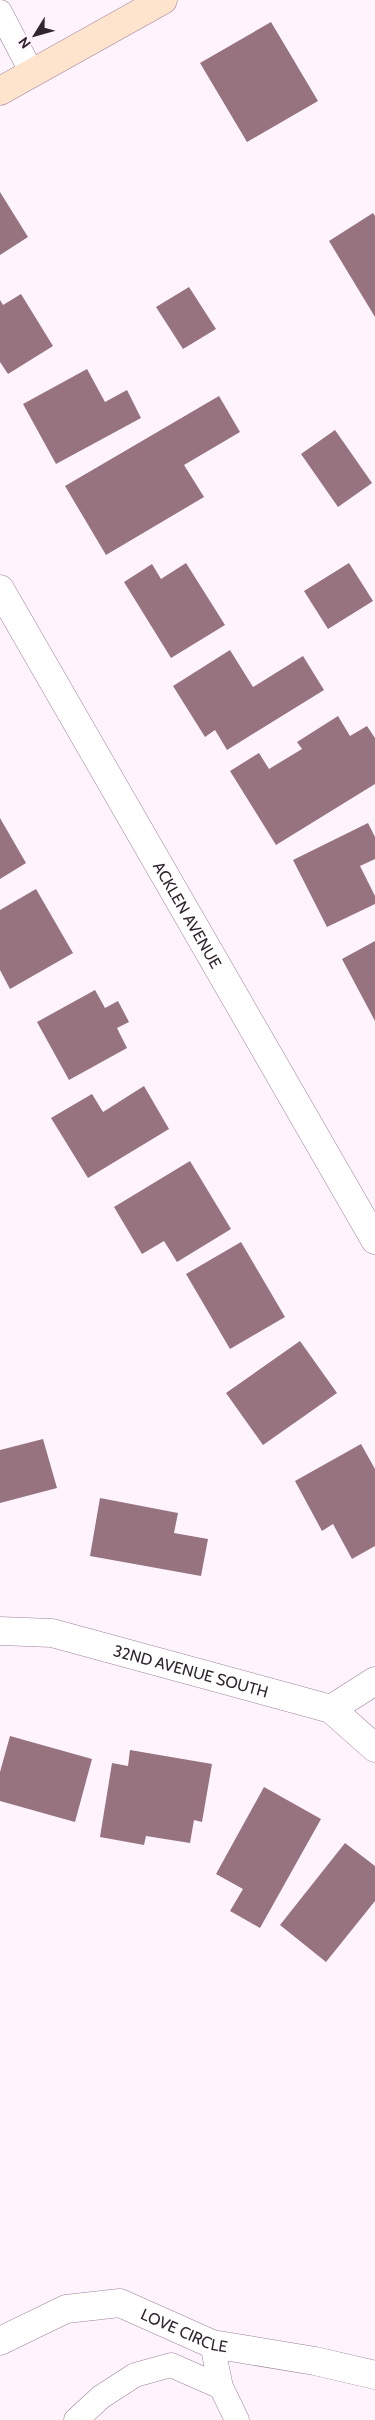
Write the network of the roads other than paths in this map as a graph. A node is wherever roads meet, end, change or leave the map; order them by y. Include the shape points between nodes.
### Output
1 (163, 0) edge
2 (0, 12) edge
3 (32, 73) junction
4 (0, 91) edge
5 (0, 589) edge
6 (375, 1240) edge
7 (0, 1631) edge
8 (375, 1682) edge
9 (331, 1709) junction
10 (375, 1748) edge
11 (0, 2341) edge
12 (212, 2344) junction
13 (375, 2375) edge
14 (221, 2387) junction
15 (76, 2420) edge
16 (237, 2420) edge

1 - 3 main road
2 - 3 lane
3 - 4 main road
5 - 6 street, ACKLEN AVENUE
7 - 9 street, 32ND AVENUE SOUTH via 52,1634
8 - 9 street
9 - 10 street
11 - 12 street, LOVE CIRCLE via 66,2309 120,2302
12 - 13 street, LOVE CIRCLE via 315,2361
12 - 14 lane
14 - 15 lane via 171,2365 135,2375 101,2397
14 - 16 lane

